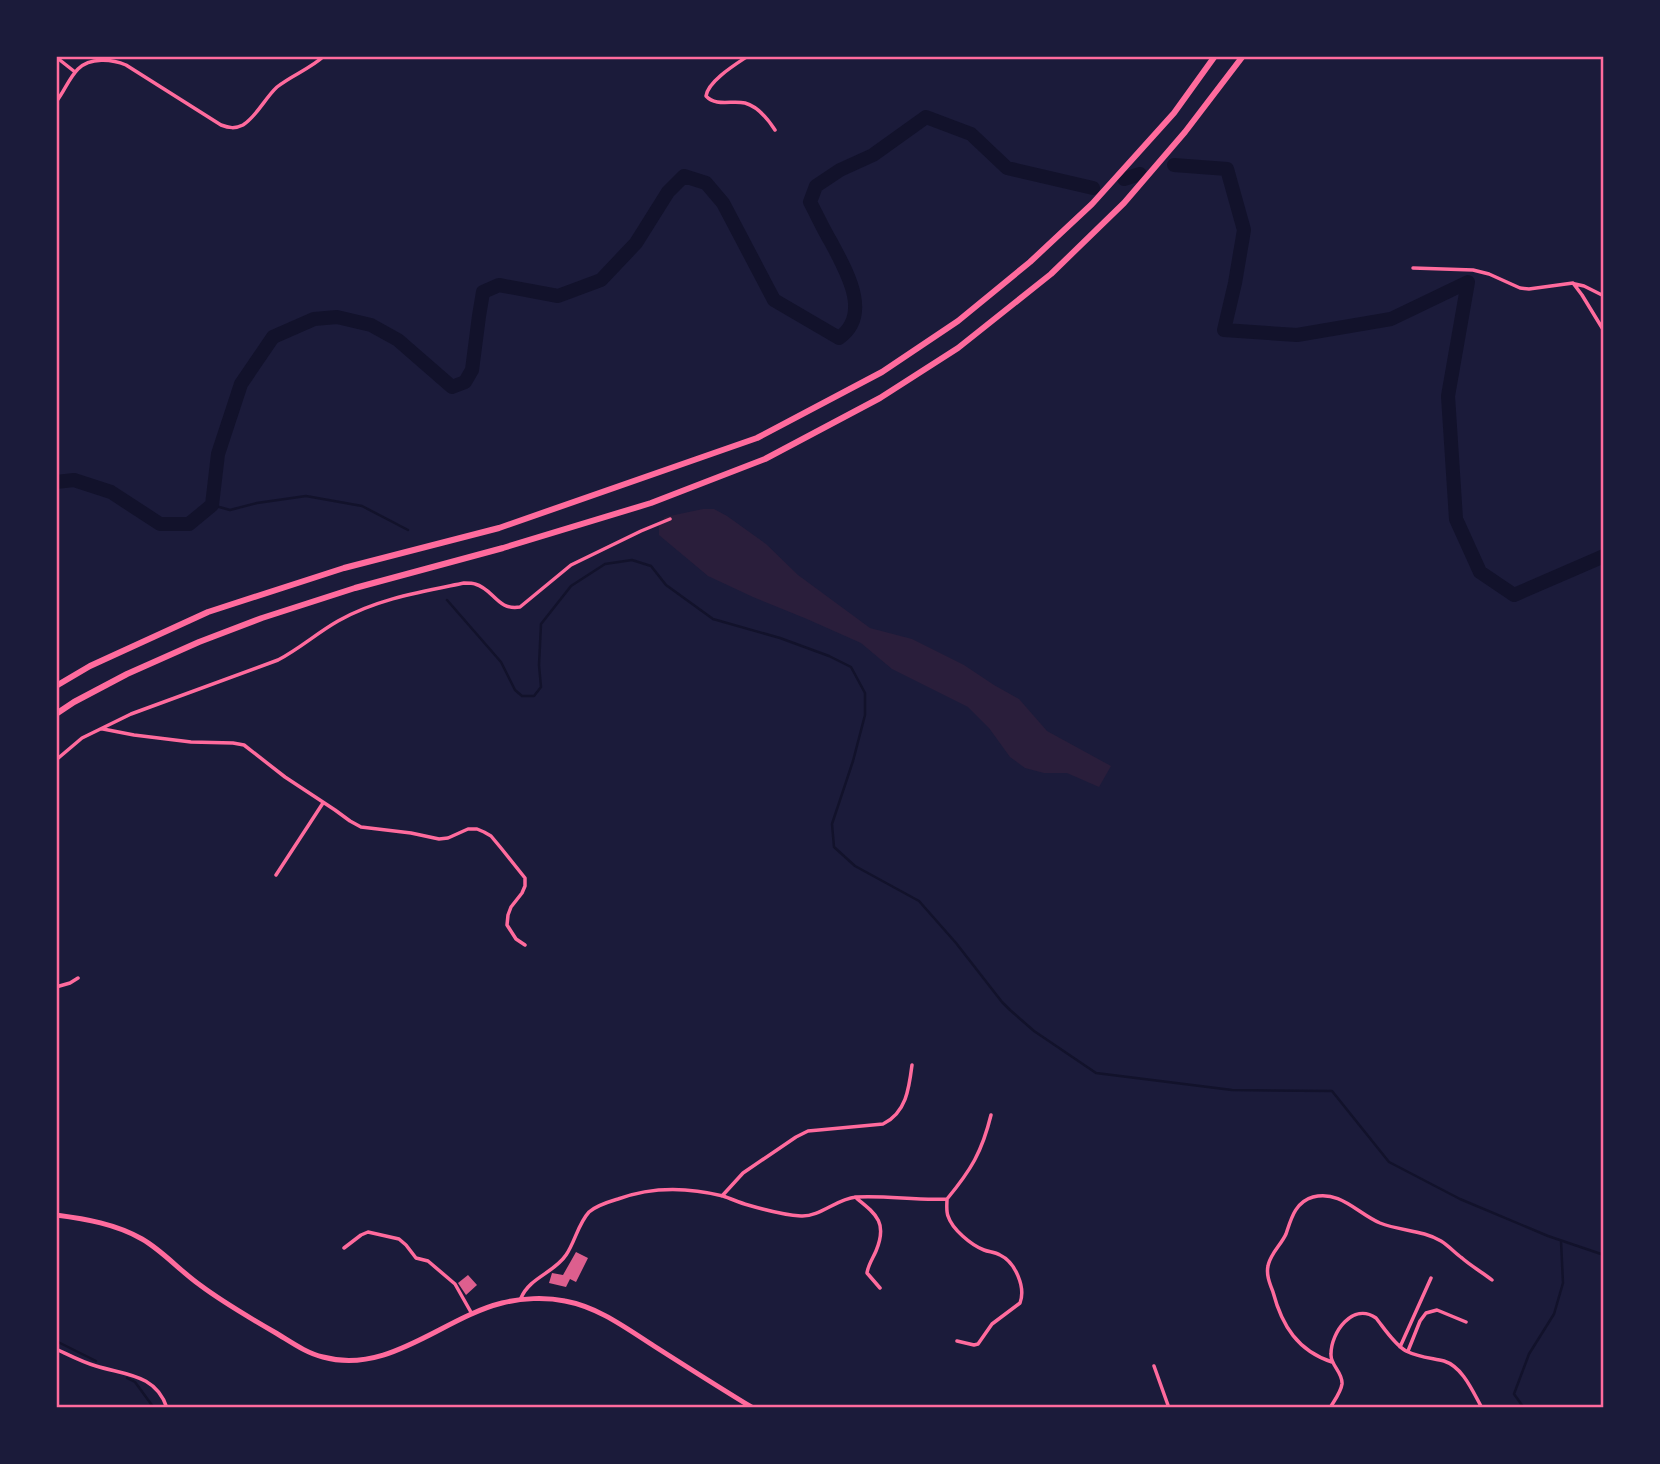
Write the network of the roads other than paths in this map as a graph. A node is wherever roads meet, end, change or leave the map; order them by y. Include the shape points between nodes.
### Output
1 (324, 56) edge
2 (748, 56) edge
3 (1215, 56) edge
4 (1242, 56) edge
5 (56, 57) edge
6 (75, 72) junction
7 (56, 102) edge
8 (775, 130) dead end
9 (1413, 268) dead end
10 (1573, 283) junction
11 (1604, 296) edge
12 (1604, 331) edge
13 (670, 519) dead end
14 (56, 686) edge
15 (56, 714) edge
16 (102, 729) junction
17 (56, 760) edge
18 (323, 803) junction
19 (276, 875) dead end
20 (526, 945) dead end
21 (78, 978) dead end
22 (56, 987) edge
23 (912, 1065) dead end
24 (991, 1115) dead end
25 (722, 1196) junction
26 (855, 1197) junction
27 (947, 1199) junction
28 (56, 1215) edge
29 (344, 1248) dead end
30 (1432, 1278) dead end
31 (1492, 1280) dead end
32 (880, 1288) dead end
33 (520, 1300) junction
34 (473, 1314) junction
35 (1466, 1322) dead end
36 (957, 1341) dead end
37 (1400, 1347) junction
38 (56, 1349) edge
39 (1408, 1352) junction
40 (1332, 1362) junction
41 (1154, 1366) dead end
42 (167, 1408) edge
43 (753, 1408) edge
44 (1169, 1408) edge
45 (1330, 1408) edge
46 (1482, 1408) edge

1 - 6 street via 285,81 249,119 234,128 221,125 116,61 89,63
2 - 8 street via 711,84 706,96 713,102 748,104
3 - 14 highway via 1174,113 1093,204 958,321 883,372 757,438 499,527 344,568 208,612
4 - 15 highway via 1124,203 1051,274 958,348 880,398 765,458 651,503 262,618 127,674
5 - 6 street
6 - 7 street
9 - 10 street via 1473,270 1529,289
10 - 11 street
10 - 12 street
13 - 16 street via 571,565 520,607 503,606 474,583 397,597 337,621 278,660
16 - 17 street via 82,738
16 - 18 street via 244,745
18 - 19 street
18 - 20 street via 361,827 439,839 468,829 491,836 524,878 525,886 511,907 507,925
21 - 22 street
23 - 25 street via 908,1094 891,1120 796,1136 743,1173
24 - 27 street via 979,1153
25 - 26 street via 802,1216
25 - 33 street via 669,1189 634,1193 597,1206 583,1220 567,1254 531,1283
26 - 27 street
26 - 32 street via 881,1224 877,1249 867,1268
27 - 36 street via 952,1223 974,1245 1006,1259 1022,1291 1020,1303 992,1324 978,1344
28 - 34 main road via 107,1224 144,1240 242,1314 322,1357 374,1358
29 - 34 street via 368,1232 399,1239 416,1258 428,1261 455,1284
30 - 37 street
31 - 40 street via 1433,1237 1379,1223 1342,1199 1324,1195 1307,1199 1294,1211 1267,1268 1291,1332 1308,1351
33 - 34 main road
33 - 43 main road via 562,1300 596,1310
35 - 39 street via 1437,1310 1426,1312
37 - 39 street
37 - 40 street via 1376,1318 1361,1312 1337,1331
38 - 42 street via 150,1383
39 - 46 street via 1456,1367
40 - 45 street via 1342,1382
41 - 44 street

